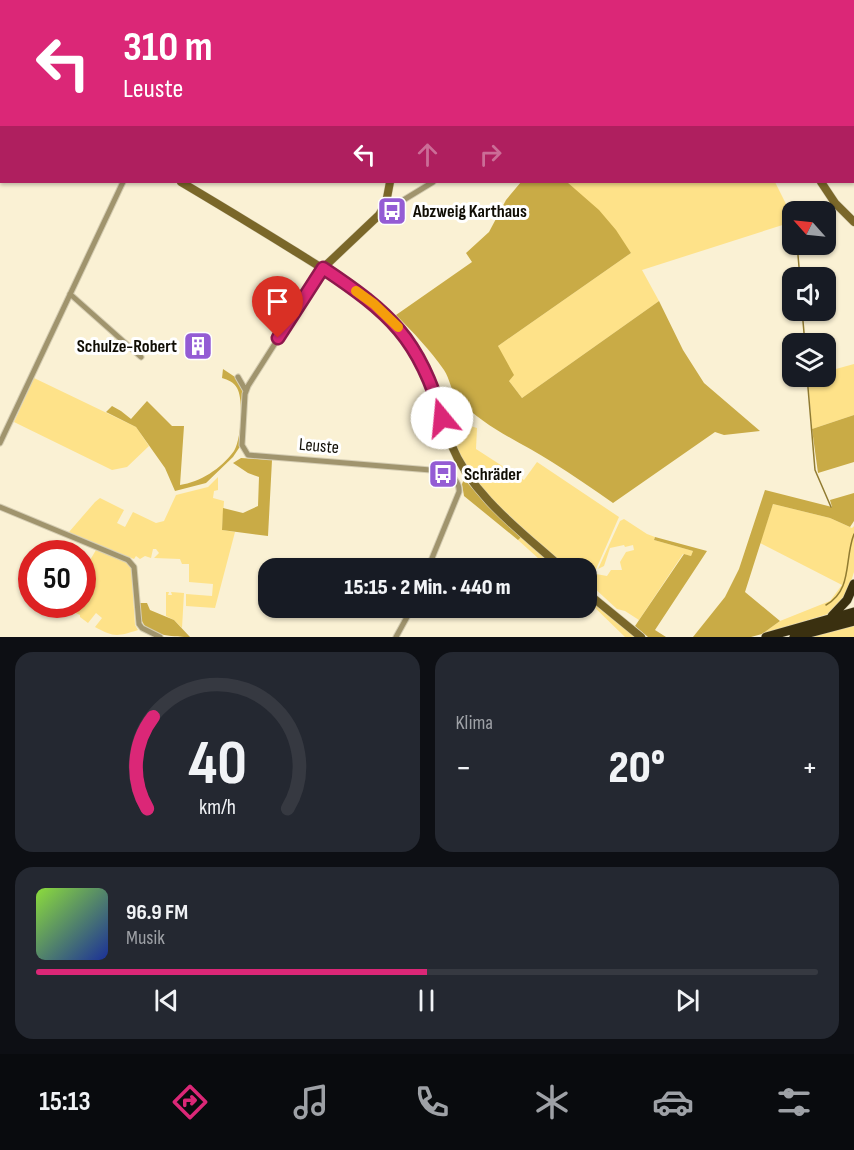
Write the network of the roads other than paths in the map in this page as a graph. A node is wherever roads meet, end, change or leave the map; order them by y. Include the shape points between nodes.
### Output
1 (123, 183) edge
2 (182, 183) edge
3 (390, 183) edge
4 (431, 183) edge
5 (822, 183) edge
6 (384, 209) junction
7 (854, 222) edge
8 (323, 268) junction
9 (70, 294) junction
10 (141, 357) dead end
11 (252, 379) junction
12 (246, 391) junction
13 (0, 443) edge
14 (463, 467) junction
15 (452, 475) junction
16 (0, 507) edge
17 (432, 558) edge
18 (550, 558) edge
19 (854, 584) edge
20 (597, 600) edge
21 (854, 612) edge
22 (832, 617) junction
23 (406, 618) edge
24 (854, 621) edge
25 (160, 637) edge
26 (396, 637) edge
27 (641, 637) edge
28 (766, 637) edge
29 (794, 637) edge

1 - 9 street
2 - 8 main road
3 - 6 main road
4 - 6 street
5 - 7 main road
6 - 8 main road
8 - 11 street, Leuste
8 - 14 main road via 374,304 403,333 424,367
9 - 10 street
9 - 13 street
11 - 12 street, Leuste
11 - 12 street, Leuste via 240,378
12 - 15 street, Leuste via 242,445 248,455 443,471
14 - 15 street
14 - 18 main road via 480,492
15 - 17 street via 459,492
16 - 25 street via 128,560 134,567 140,624
19 - 22 highway via 847,600
20 - 27 main road
21 - 22 highway
22 - 28 highway
23 - 26 street
24 - 29 highway

